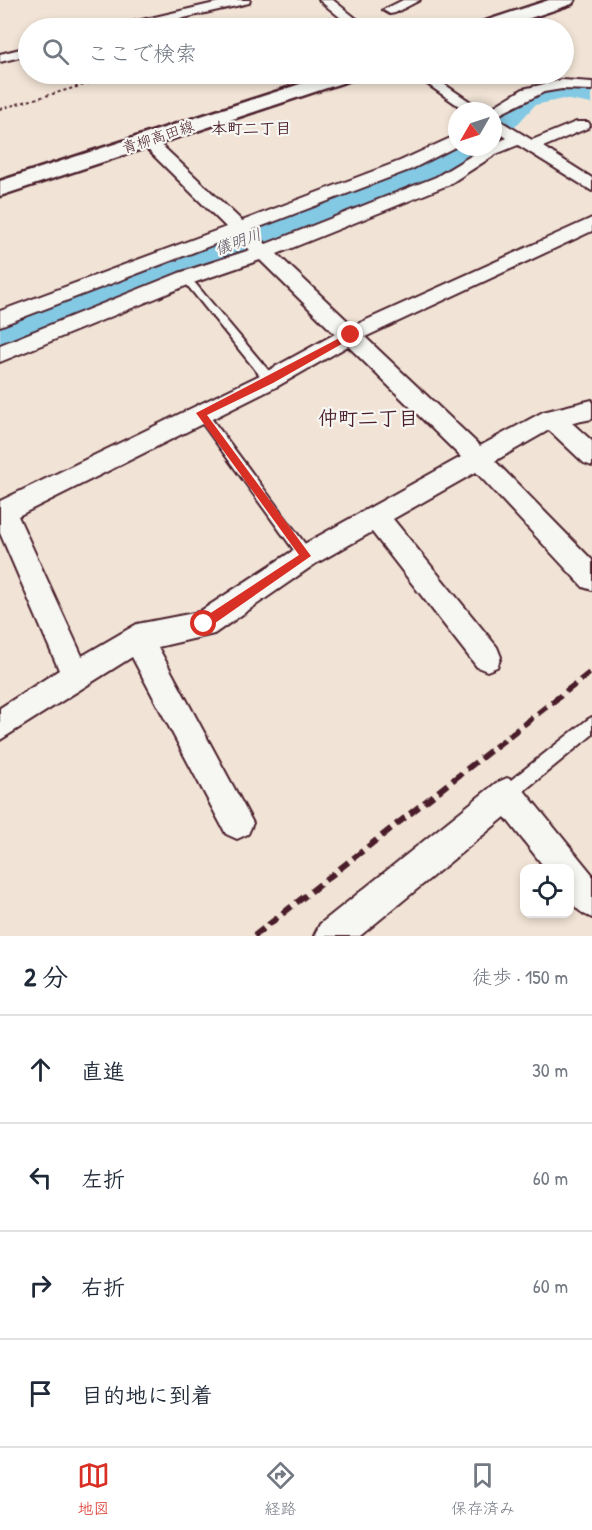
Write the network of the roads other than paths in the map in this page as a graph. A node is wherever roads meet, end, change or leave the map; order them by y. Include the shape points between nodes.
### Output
1 (244, 0) edge
2 (325, 0) edge
3 (414, 0) edge
4 (566, 0) edge
5 (390, 9) dead end
6 (168, 18) edge
7 (348, 18) edge
8 (513, 18) edge
9 (18, 54) edge
10 (0, 58) edge
11 (319, 84) edge
12 (435, 84) edge
13 (562, 84) edge
14 (574, 84) edge
15 (592, 86) edge
16 (462, 102) edge
17 (502, 106) edge
18 (582, 125) dead end
19 (502, 128) edge
20 (147, 140) junction
21 (522, 140) junction
22 (448, 144) edge
23 (592, 186) edge
24 (0, 189) edge
25 (592, 224) edge
26 (239, 228) junction
27 (262, 250) junction
28 (186, 278) junction
29 (0, 319) edge
30 (351, 335) junction
31 (0, 354) edge
32 (270, 380) junction
33 (592, 409) edge
34 (201, 413) junction
35 (551, 418) junction
36 (592, 456) edge
37 (478, 459) junction
38 (1, 512) edge
39 (377, 518) junction
40 (306, 556) junction
41 (592, 578) edge
42 (137, 638) junction
43 (488, 657) dead end
44 (77, 677) junction
45 (0, 725) edge
46 (592, 725) edge
47 (507, 794) junction
48 (237, 823) dead end
49 (563, 864) edge
50 (574, 878) edge
51 (592, 901) edge
52 (332, 936) edge

1 - 6 street
2 - 7 street
3 - 5 street
4 - 8 main road
9 - 10 street
11 - 20 main road, 青柳高田線
12 - 16 street
13 - 17 street via 529,90
14 - 15 street
18 - 21 street
19 - 21 street
20 - 24 main road, 青柳高田線
20 - 26 street
21 - 23 street
21 - 27 street via 490,151 442,181
22 - 26 street via 406,165
25 - 30 street
26 - 27 street
26 - 29 street
27 - 28 street
27 - 30 street
28 - 31 street
28 - 32 lane
30 - 32 street
30 - 37 street
32 - 34 street
33 - 35 street via 581,415 564,413
34 - 38 street
34 - 40 lane
35 - 36 street
35 - 37 street
37 - 39 street
37 - 41 street
38 - 44 street
39 - 40 street
39 - 43 street
40 - 42 street via 204,624
42 - 44 street
42 - 48 street
44 - 45 street
46 - 47 lane
47 - 49 street
47 - 52 street
50 - 51 street

